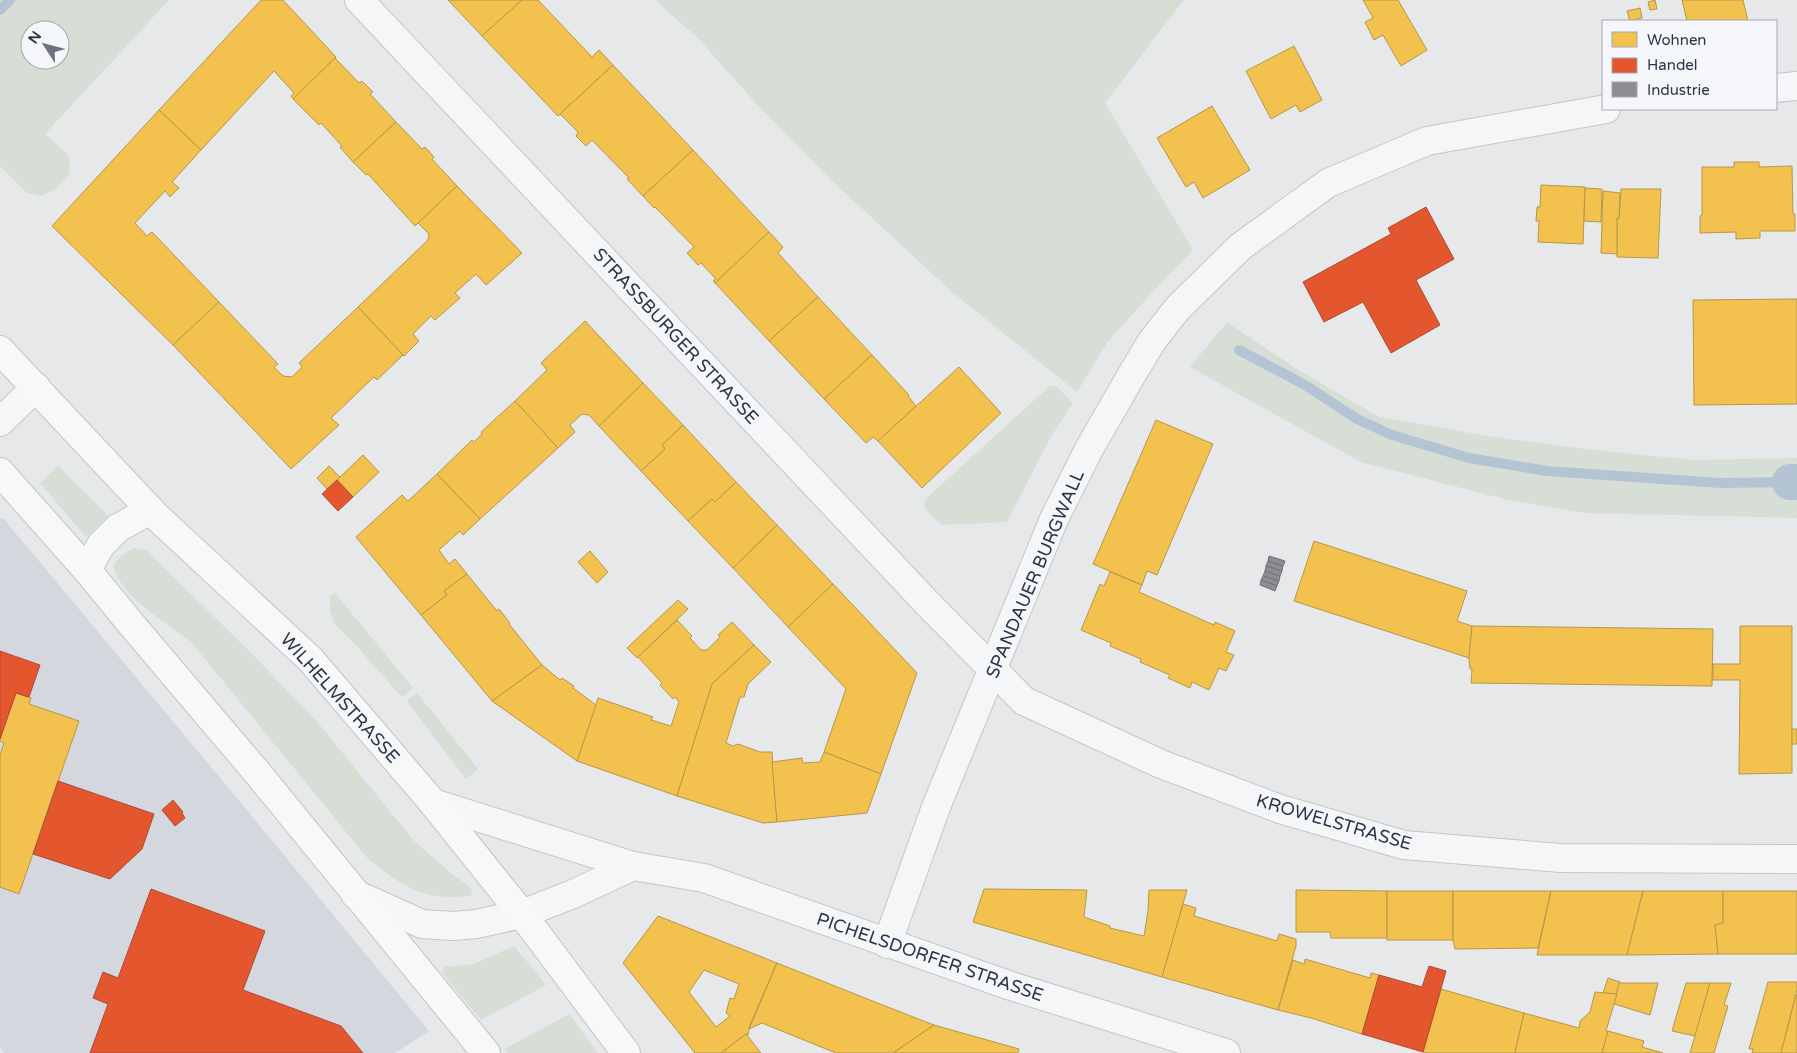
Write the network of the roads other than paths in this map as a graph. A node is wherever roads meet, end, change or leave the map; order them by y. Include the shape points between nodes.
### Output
1 (359, 0) edge
2 (1797, 86) edge
3 (1777, 88) edge
4 (1602, 110) edge
5 (0, 350) edge
6 (36, 387) junction
7 (0, 422) edge
8 (0, 472) edge
9 (150, 510) junction
10 (87, 570) junction
11 (993, 671) junction
12 (433, 803) junction
13 (1797, 859) edge
14 (633, 866) junction
15 (355, 894) junction
16 (522, 914) junction
17 (887, 944) junction
18 (486, 1053) edge
19 (626, 1053) edge
20 (1226, 1053) edge

1 - 11 street, STRASSBURGER STRASSE
2 - 3 street
4 - 11 street, SPANDAUER BURGWALL via 1427,141 1328,183 1240,247 1177,309 1131,376 1054,519
5 - 6 main road, WILHELMSTRASSE
6 - 7 street
6 - 9 main road, WILHELMSTRASSE
8 - 10 main road
9 - 10 main road via 118,528 101,545
9 - 12 main road, WILHELMSTRASSE via 310,659
10 - 15 main road
11 - 13 street, KROWELSTRASSE via 1024,701 1161,764 1280,809 1404,845 1561,858
11 - 17 street, SPANDAUER BURGWALL via 936,807
12 - 14 street, PICHELSDORFER STRASSE
12 - 16 main road, WILHELMSTRASSE
14 - 16 street
14 - 17 street, PICHELSDORFER STRASSE via 704,878
15 - 16 street via 422,924 476,924
15 - 18 main road
16 - 19 main road, WILHELMSTRASSE
17 - 20 street, PICHELSDORFER STRASSE

